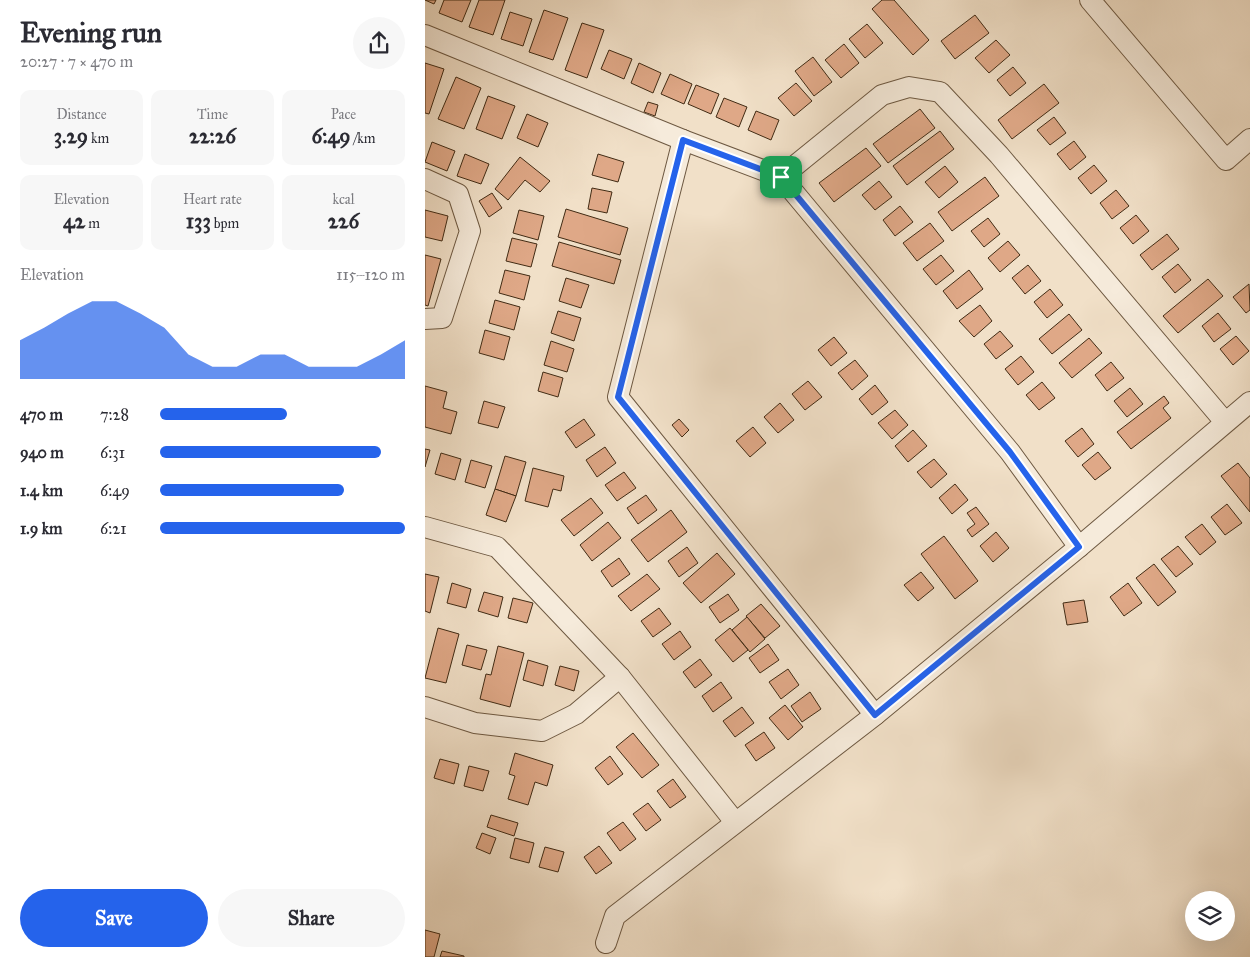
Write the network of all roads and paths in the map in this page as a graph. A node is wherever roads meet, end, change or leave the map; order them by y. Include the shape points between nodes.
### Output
1 (1090, 0) edge
2 (425, 35) edge
3 (1250, 139) edge
4 (683, 140) junction
5 (781, 177) junction
6 (425, 179) edge
7 (425, 319) edge
8 (1250, 402) edge
9 (1225, 422) junction
10 (425, 526) edge
11 (1079, 547) junction
12 (620, 676) junction
13 (425, 708) edge
14 (875, 715) junction
15 (735, 822) junction
16 (606, 943) dead end

1 - 3 street via 1226,160
2 - 4 street
4 - 5 street
4 - 14 street via 618,397
5 - 9 street via 882,94 909,87 939,92 999,155
5 - 11 street via 1010,452
6 - 7 street via 458,194 470,232 443,318
8 - 9 street
9 - 11 street
10 - 12 street via 497,547
11 - 14 street
12 - 13 street via 576,714 542,731 475,724
12 - 15 street
14 - 15 street
15 - 16 street via 615,916

